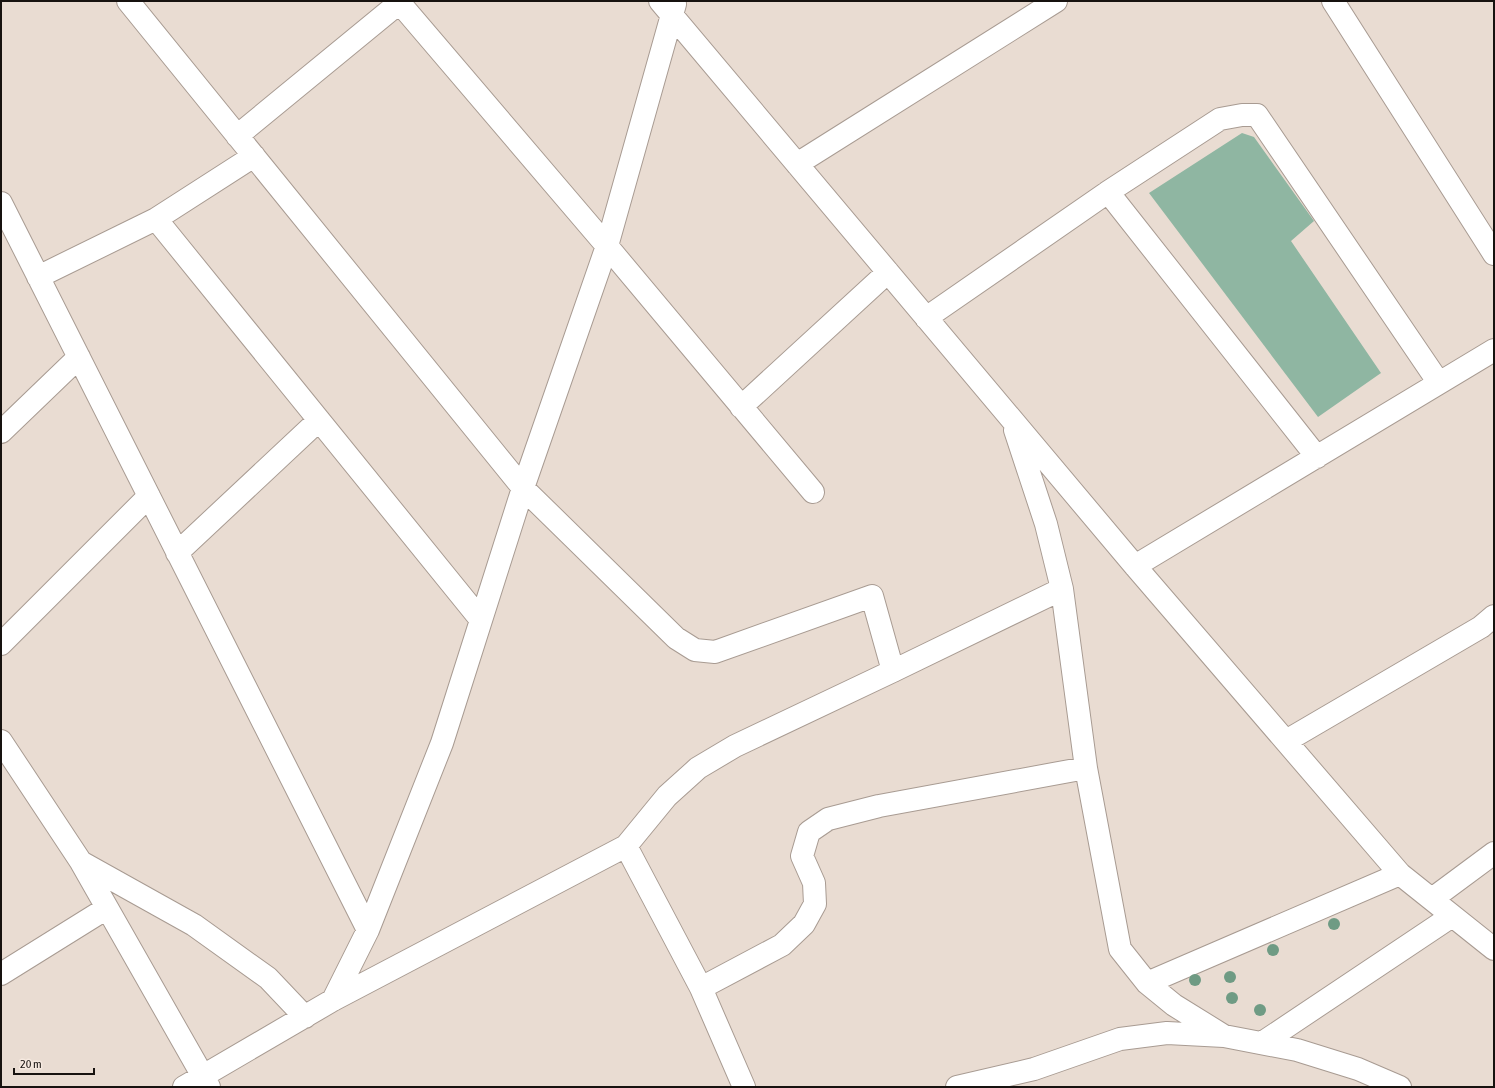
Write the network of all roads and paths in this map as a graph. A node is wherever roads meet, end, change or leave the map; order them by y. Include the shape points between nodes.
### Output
1 (128, 1) edge
2 (1056, 1) edge
3 (1333, 1) edge
4 (399, 2) edge
5 (669, 6) edge
6 (237, 136) junction
7 (254, 156) junction
8 (797, 164) junction
9 (1108, 192) junction
10 (1, 203) edge
11 (156, 219) junction
12 (607, 246) junction
13 (1494, 254) edge
14 (888, 272) junction
15 (38, 277) junction
16 (926, 318) junction
17 (1494, 350) edge
18 (79, 357) junction
19 (1439, 383) junction
20 (741, 407) junction
21 (319, 420) junction
22 (1012, 420) junction
23 (1, 432) edge
24 (1317, 457) junction
25 (523, 488) junction
26 (813, 492) dead end
27 (149, 496) junction
28 (177, 553) junction
29 (1135, 566) junction
30 (1062, 589) junction
31 (1494, 616) edge
32 (481, 620) junction
33 (1, 644) edge
34 (893, 671) junction
35 (1, 741) edge
36 (1286, 741) junction
37 (1086, 768) junction
38 (626, 846) junction
39 (1494, 853) edge
40 (81, 862) junction
41 (1400, 874) junction
42 (1432, 900) junction
43 (107, 908) junction
44 (1452, 916) junction
45 (368, 930) junction
46 (1493, 946) edge
47 (1, 974) edge
48 (1148, 983) junction
49 (701, 988) junction
50 (333, 1000) junction
51 (305, 1017) junction
52 (1224, 1036) junction
53 (1262, 1043) junction
54 (206, 1082) edge
55 (184, 1087) edge
56 (744, 1087) edge
57 (957, 1087) edge
58 (1400, 1087) edge

1 - 6 street
2 - 8 street
3 - 13 street
4 - 6 street
4 - 12 street
5 - 8 street
5 - 12 street
6 - 7 street
7 - 11 street
7 - 25 street
8 - 14 street
9 - 16 street
9 - 19 street via 1220,120 1242,115 1257,115
9 - 24 street
10 - 15 street
11 - 15 street
11 - 21 street
12 - 20 street
12 - 25 street
14 - 16 street
14 - 20 street
15 - 18 street
16 - 22 street
17 - 19 street
18 - 23 street
18 - 27 street
19 - 24 street
20 - 26 street
21 - 28 street
21 - 32 street
22 - 29 street
22 - 30 street via 1046,524
24 - 29 street
25 - 32 street
25 - 34 street via 676,638 695,650 715,652 872,596
27 - 28 street
27 - 33 street
28 - 45 street
29 - 36 street
30 - 34 street
30 - 37 street
31 - 36 street via 1481,627
32 - 45 street via 442,743
34 - 38 street via 735,746 698,768 667,796
35 - 40 street
36 - 41 street
37 - 48 street via 1120,949
37 - 49 street via 879,806 828,819 809,832 802,856 814,883 815,904 804,924 782,945
38 - 49 street
38 - 50 street
39 - 42 street
40 - 43 street
40 - 51 street via 194,925 268,978
41 - 42 street
41 - 48 street
42 - 44 street
43 - 47 street
43 - 54 street
44 - 46 street
44 - 53 street
45 - 50 street
48 - 52 street via 1174,1005
49 - 56 street
50 - 51 street
51 - 54 street
52 - 53 street
52 - 57 street via 1167,1033 1120,1039 1034,1069
53 - 58 street via 1297,1050 1358,1069
54 - 55 street

